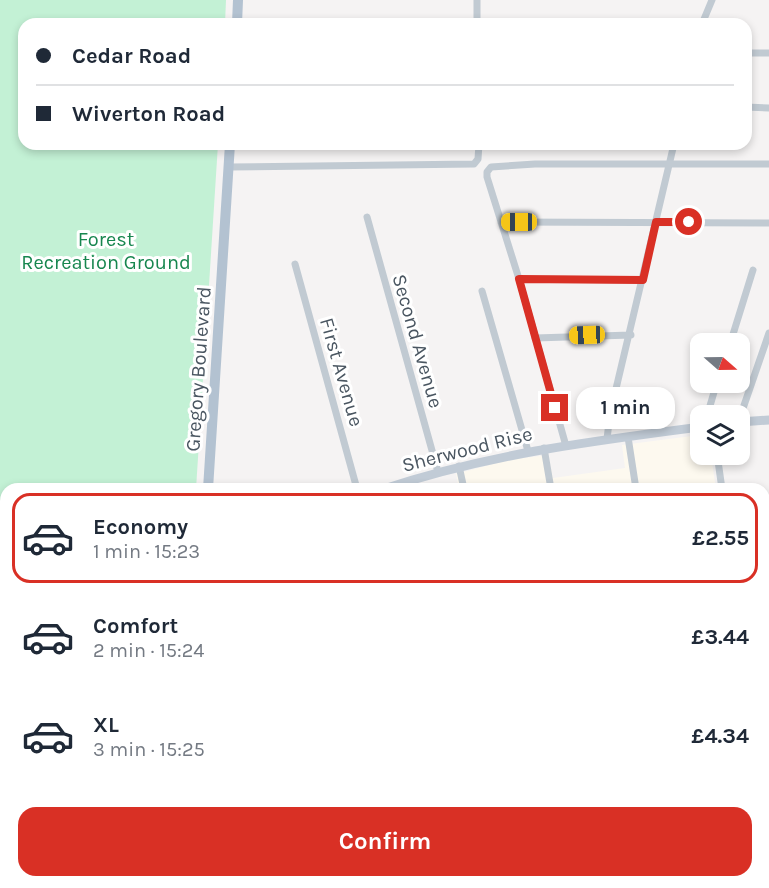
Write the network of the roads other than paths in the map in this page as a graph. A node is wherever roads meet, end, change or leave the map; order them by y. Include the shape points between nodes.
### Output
1 (238, 0) edge
2 (477, 0) edge
3 (712, 0) edge
4 (237, 18) edge
5 (477, 18) edge
6 (704, 18) edge
7 (752, 53) edge
8 (769, 53) edge
9 (752, 108) edge
10 (769, 108) edge
11 (230, 150) edge
12 (479, 150) edge
13 (673, 150) edge
14 (670, 163) junction
15 (769, 164) edge
16 (229, 167) junction
17 (367, 218) dead end
18 (501, 222) junction
19 (656, 222) junction
20 (769, 223) edge
21 (295, 264) dead end
22 (753, 270) dead end
23 (519, 279) junction
24 (643, 280) junction
25 (482, 291) dead end
26 (733, 333) edge
27 (769, 333) edge
28 (631, 335) junction
29 (535, 338) junction
30 (744, 405) edge
31 (769, 420) edge
32 (750, 421) edge
33 (690, 428) edge
34 (628, 436) junction
35 (608, 439) junction
36 (566, 446) junction
37 (543, 448) junction
38 (528, 451) junction
39 (719, 465) edge
40 (459, 466) junction
41 (438, 472) junction
42 (208, 483) edge
43 (355, 483) edge
44 (403, 483) edge
45 (463, 483) edge
46 (550, 483) edge
47 (635, 483) edge
48 (721, 483) edge

1 - 4 main road
2 - 5 street
3 - 6 street
7 - 8 street
9 - 10 street
11 - 16 main road, Gregory Boulevard
12 - 16 street via 474,164
13 - 14 street
14 - 15 street
14 - 18 street via 494,165 487,177
14 - 19 street
16 - 42 main road, Gregory Boulevard
17 - 41 street, Second Avenue
18 - 19 street
18 - 23 street
19 - 20 street
19 - 24 street
21 - 43 street, First Avenue
22 - 26 street
23 - 24 street
23 - 29 street
24 - 28 street
25 - 38 street
27 - 30 street
28 - 29 street
28 - 35 street via 610,414
29 - 36 street
31 - 32 main road
33 - 34 main road, Sherwood Rise
34 - 35 main road, Sherwood Rise
34 - 47 street
35 - 36 main road, Sherwood Rise
36 - 37 main road, Sherwood Rise
37 - 38 main road, Sherwood Rise
37 - 46 street
38 - 40 main road, Sherwood Rise
39 - 48 street
40 - 41 main road, Sherwood Rise
40 - 45 street
41 - 44 main road, Sherwood Rise

